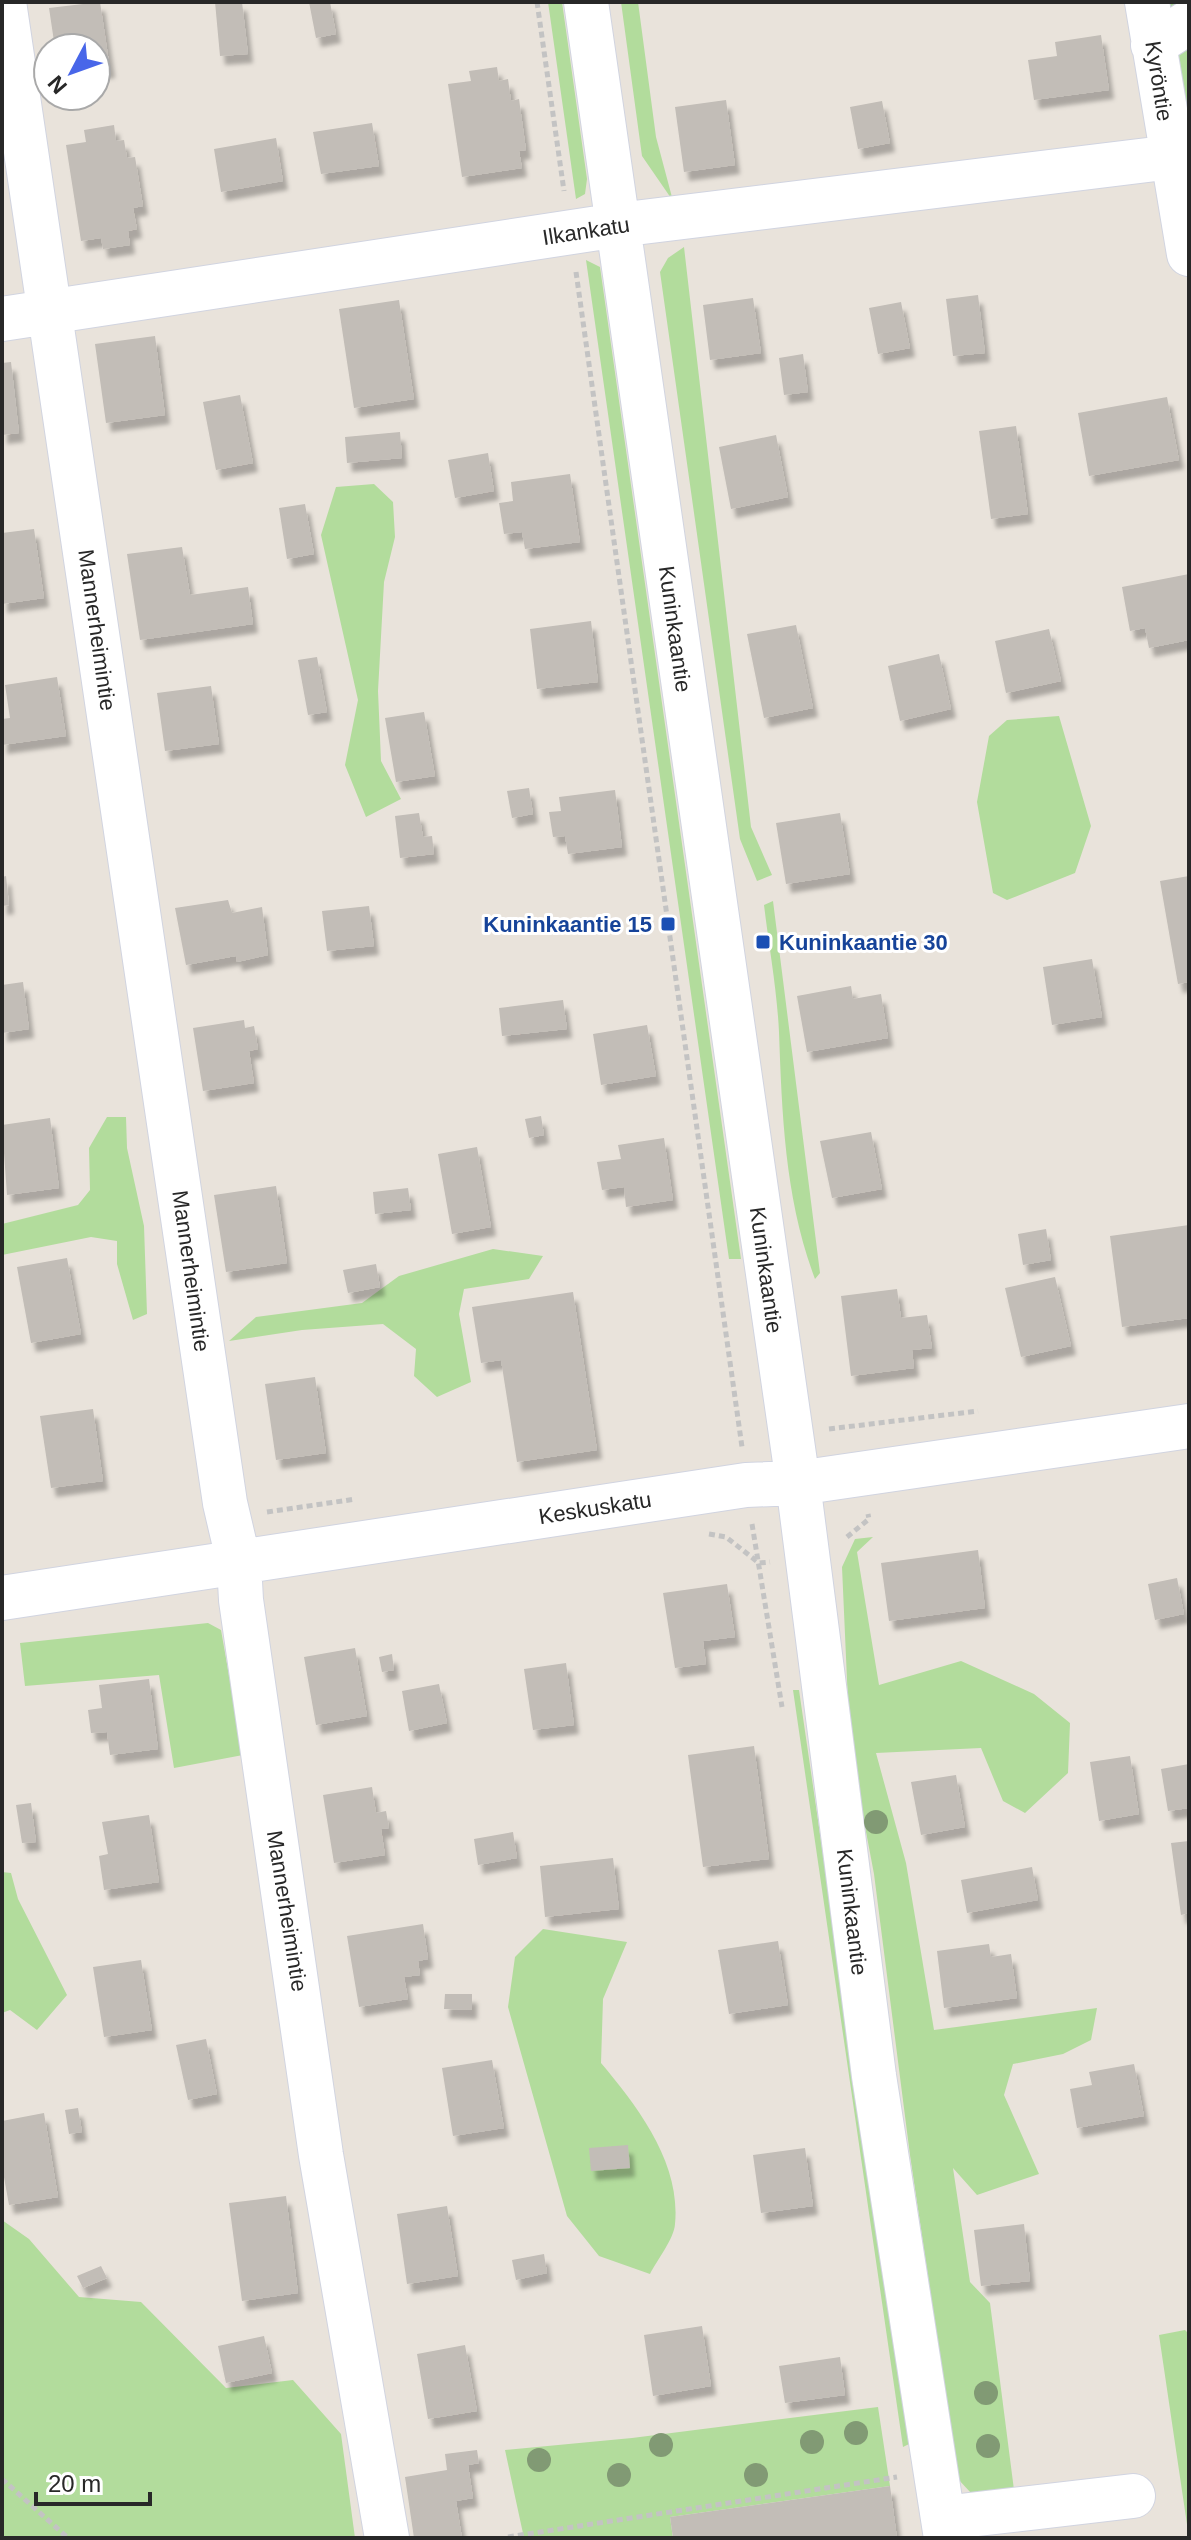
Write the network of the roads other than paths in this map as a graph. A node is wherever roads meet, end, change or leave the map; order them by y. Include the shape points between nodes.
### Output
1 (4, 2) edge
2 (586, 2) edge
3 (1147, 2) edge
4 (1171, 33) edge
5 (1172, 157) junction
6 (618, 225) junction
7 (1189, 254) edge
8 (51, 313) junction
9 (2, 319) edge
10 (1189, 1426) edge
11 (798, 1483) junction
12 (239, 1563) junction
13 (2, 1598) edge
14 (1133, 2496) dead end
15 (945, 2528) edge
16 (387, 2538) edge

1 - 8 street, Mannerheimintie
2 - 6 street, Kuninkaantie
3 - 4 street, Kyröntie
4 - 5 street, Kyröntie
5 - 6 street, Ilkankatu
5 - 7 street, Kyröntie
6 - 8 street, Ilkankatu
6 - 11 street, Kuninkaantie
8 - 9 street, Ilkankatu
8 - 12 street, Mannerheimintie via 225,1503
10 - 11 street, Keskuskatu
11 - 12 street, Keskuskatu via 746,1485
11 - 15 street, Kuninkaantie via 874,2076
12 - 13 street, Keskuskatu
12 - 16 street, Mannerheimintie via 321,2155
14 - 15 street

